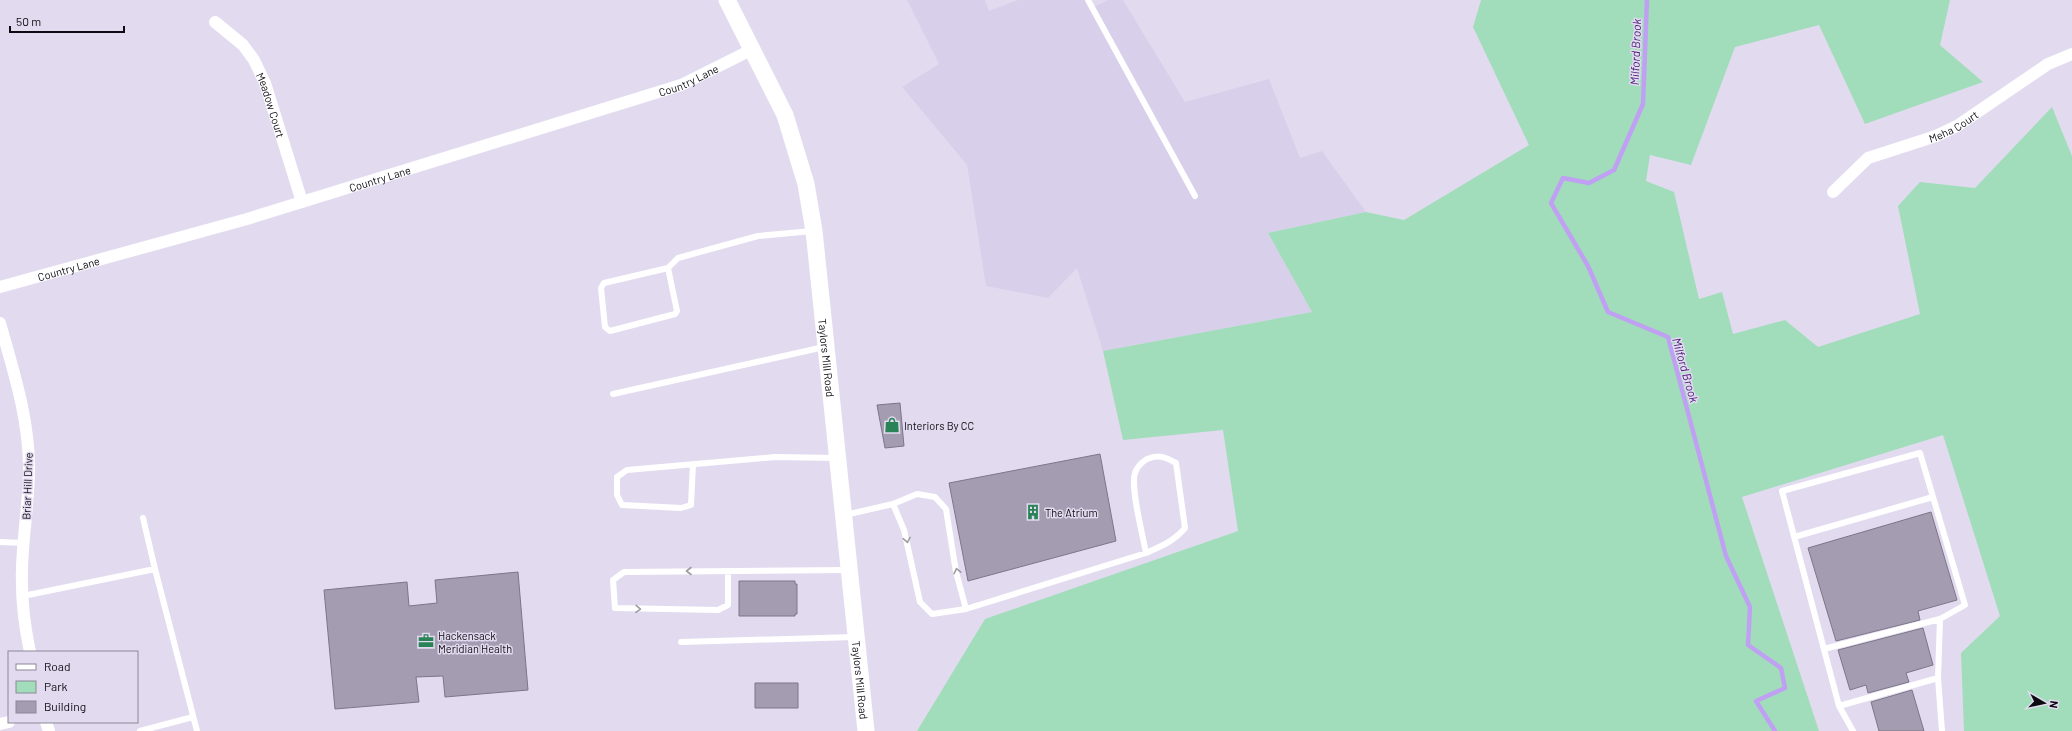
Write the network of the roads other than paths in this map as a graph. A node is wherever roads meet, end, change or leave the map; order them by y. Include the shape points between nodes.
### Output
1 (727, 0) edge
2 (1088, 0) edge
3 (215, 22) dead end
4 (753, 49) junction
5 (2072, 54) edge
6 (1833, 192) dead end
7 (1195, 196) dead end
8 (302, 202) junction
9 (814, 231) junction
10 (668, 268) junction
11 (0, 287) edge
12 (0, 323) edge
13 (826, 346) junction
14 (613, 394) dead end
15 (837, 458) junction
16 (693, 464) junction
17 (1933, 497) junction
18 (893, 504) junction
19 (844, 515) junction
20 (143, 518) dead end
21 (1794, 537) junction
22 (0, 542) edge
23 (24, 543) junction
24 (1146, 553) junction
25 (155, 569) junction
26 (849, 570) junction
27 (728, 571) junction
28 (23, 596) junction
29 (966, 609) junction
30 (1940, 619) junction
31 (856, 637) junction
32 (681, 642) dead end
33 (1824, 649) junction
34 (30, 651) edge
35 (1938, 678) junction
36 (1839, 706) junction
37 (193, 717) junction
38 (140, 731) edge
39 (197, 731) edge
40 (866, 731) edge
41 (1853, 731) edge
42 (1942, 731) edge

1 - 4 street, Taylors Mill Road
2 - 7 lane
3 - 8 street, Meadow Court via 243,45 254,60 265,83
4 - 8 street, Country Lane via 680,85
4 - 9 street, Taylors Mill Road via 785,115 796,147 806,184
5 - 6 street, Meha Court via 2048,64 1957,126 1936,136 1868,158
8 - 11 street, Country Lane via 240,222
9 - 10 lane via 758,236 678,258
9 - 13 street, Taylors Mill Road
10 - 10 lane via 604,283 601,288 605,327 610,331 675,314 677,311
12 - 23 street, Briar Hill Drive via 27,431 30,469
13 - 14 lane
13 - 15 street, Taylors Mill Road
15 - 16 lane via 775,457
15 - 19 street, Taylors Mill Road
16 - 16 lane via 626,470 617,477 617,495 622,505 681,508 691,505
17 - 21 lane
17 - 21 lane via 1920,453 1782,491
17 - 30 lane via 1965,605
18 - 19 lane
18 -> 29 lane via 904,530 920,602 932,614
29 -> 18 lane via 956,572 946,509 935,497 916,494
19 - 26 street, Taylors Mill Road
20 - 25 lane
21 - 33 lane
22 - 23 lane
23 - 28 street, Briar Hill Drive
24 - 24 lane via 1167,544 1185,528 1176,463 1165,456 1145,460 1134,474
24 - 29 lane
25 - 28 lane
25 - 37 lane
26 - 27 lane
26 - 31 street, Taylors Mill Road
27 -> 27 lane via 624,572 613,580 615,608 718,610 728,605
28 - 34 street, Briar Hill Drive
30 - 33 lane
30 - 35 lane
31 - 32 lane
31 - 40 street, Taylors Mill Road
33 - 36 lane
35 - 36 lane
35 - 42 lane
36 - 41 lane
37 - 38 lane
37 - 39 lane

